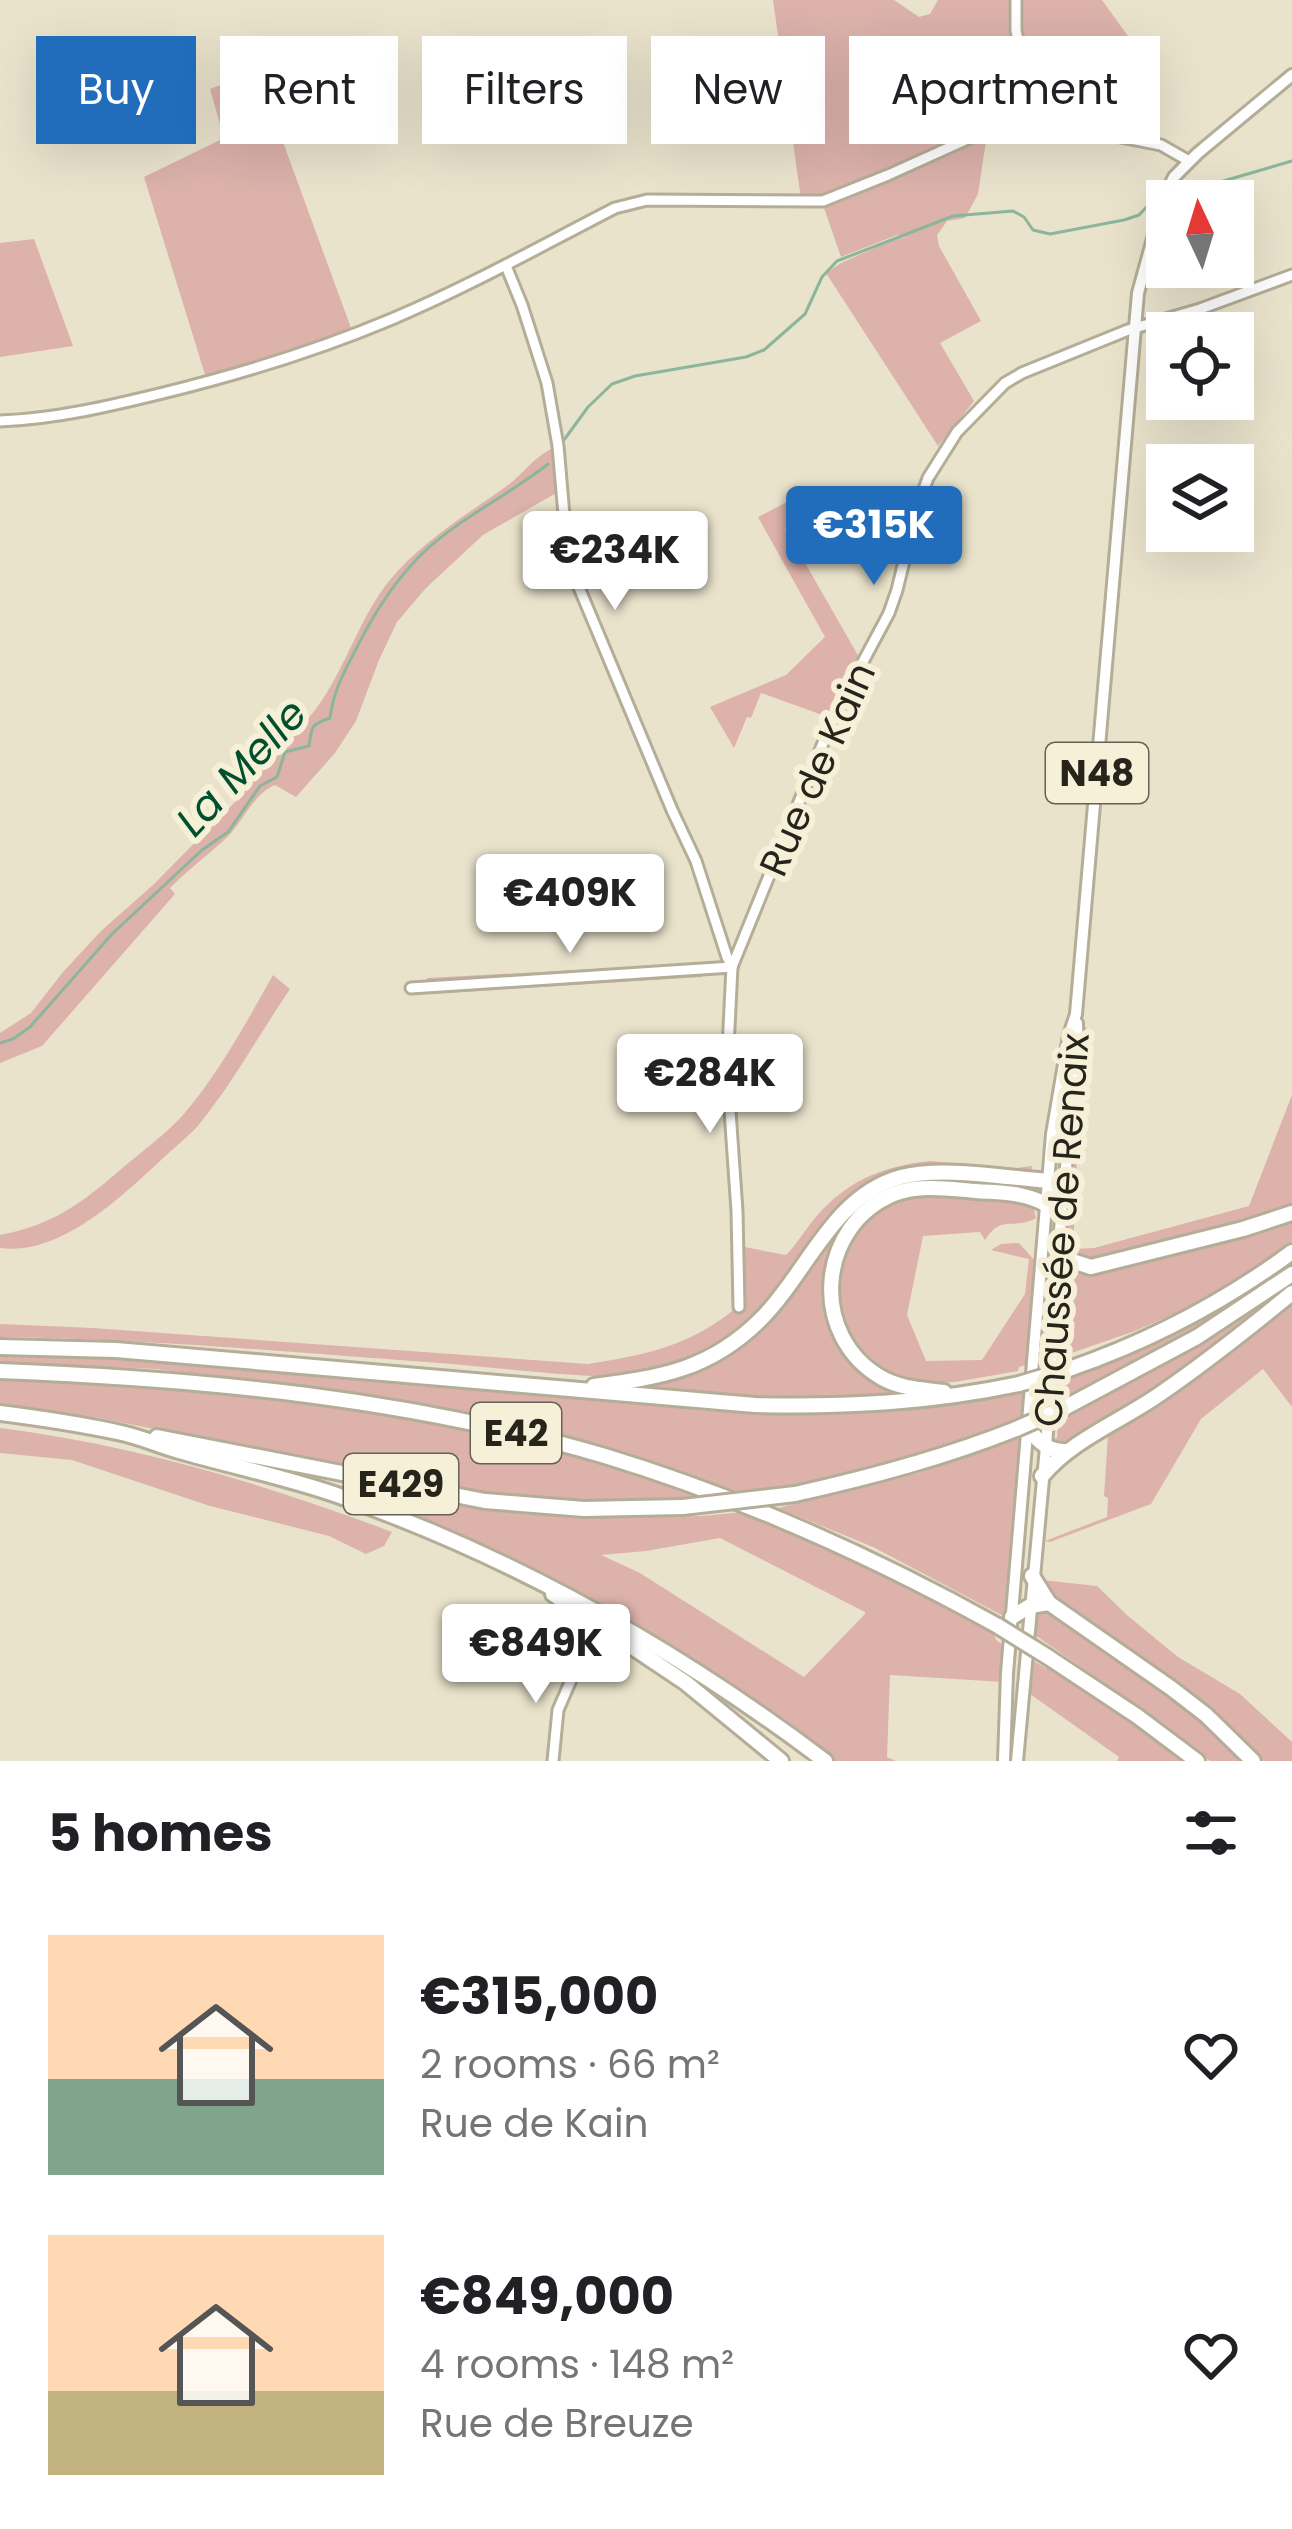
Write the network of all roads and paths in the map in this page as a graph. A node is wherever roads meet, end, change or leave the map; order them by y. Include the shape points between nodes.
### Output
1 (1016, 0) edge
2 (1017, 36) edge
3 (1292, 75) edge
4 (955, 144) edge
5 (1156, 144) edge
6 (1189, 161) junction
7 (506, 266) junction
8 (1292, 275) edge
9 (1133, 329) junction
10 (0, 421) edge
11 (732, 967) junction
12 (411, 988) dead end
13 (1076, 1014) junction
14 (1049, 1181) junction
15 (1054, 1203) junction
16 (1292, 1213) edge
17 (1059, 1242) junction
18 (1292, 1252) edge
19 (1292, 1274) edge
20 (1292, 1293) edge
21 (739, 1307) dead end
22 (0, 1347) edge
23 (0, 1370) edge
24 (571, 1390) junction
25 (961, 1396) junction
26 (0, 1413) edge
27 (1023, 1429) junction
28 (122, 1433) junction
29 (1046, 1447) junction
30 (1067, 1451) junction
31 (1042, 1476) junction
32 (1032, 1576) junction
33 (536, 1578) junction
34 (1049, 1603) junction
35 (1030, 1606) junction
36 (1012, 1617) junction
37 (578, 1664) dead end
38 (553, 1761) edge
39 (781, 1761) edge
40 (825, 1761) edge
41 (1004, 1761) edge
42 (1017, 1761) edge
43 (1197, 1761) edge
44 (1253, 1761) edge

1 - 2 street
3 - 6 main road, N48
4 - 7 street via 823,201 647,200 615,208
5 - 6 street
6 - 9 main road, N48 via 1165,195
7 - 10 street via 250,369 133,400
7 - 11 street via 547,383 578,585 696,861
8 - 9 street, Rue de Kain
9 - 11 street, Rue de Kain via 1005,383 944,451 922,491 889,613 834,716
9 - 13 main road, N48
11 - 12 street
11 - 21 street via 727,1068
13 - 14 main road, Chaussée de Renaix / N48
13 - 15 main road, Chaussée de Renaix / N48 via 1078,1064
14 - 15 highway via 1057,1189
14 - 24 highway via 896,1178 860,1197 831,1226 773,1305 733,1342 655,1378
15 - 17 main road, Chaussée de Renaix / N48
15 - 25 highway via 913,1189 875,1204 834,1258 834,1320 854,1356 902,1386
15 - 27 main road, Chaussée de Renaix / N48
16 - 17 highway via 1091,1268 1072,1261
17 - 29 main road, Chaussée de Renaix / N48
18 - 25 highway, bridge via 1204,1310 1128,1347
19 - 27 highway, E429, bridge via 1197,1337
20 - 30 highway via 1155,1398
22 - 24 highway
23 - 43 highway, E42, bridge via 277,1391 465,1421 661,1474 864,1555 998,1626
24 - 25 highway via 811,1406
26 - 28 highway
27 - 28 highway, E429, bridge via 795,1494 584,1509 485,1501
27 - 29 highway
27 - 36 main road, Chaussée de Renaix / N48
28 - 33 highway via 337,1495
29 - 30 highway
29 - 31 main road, Chaussée de Renaix / N48
30 - 31 highway
31 - 32 main road, Chaussée de Renaix / N48
32 - 34 highway
32 - 35 main road, Chaussée de Renaix / N48
33 - 39 highway
33 - 40 highway via 704,1675
34 - 35 highway
34 - 44 highway via 1206,1715
35 - 36 highway
35 - 42 main road, Chaussée de Renaix / N48
36 - 41 main road, Chaussée de Renaix / N48
37 - 38 street via 558,1710

